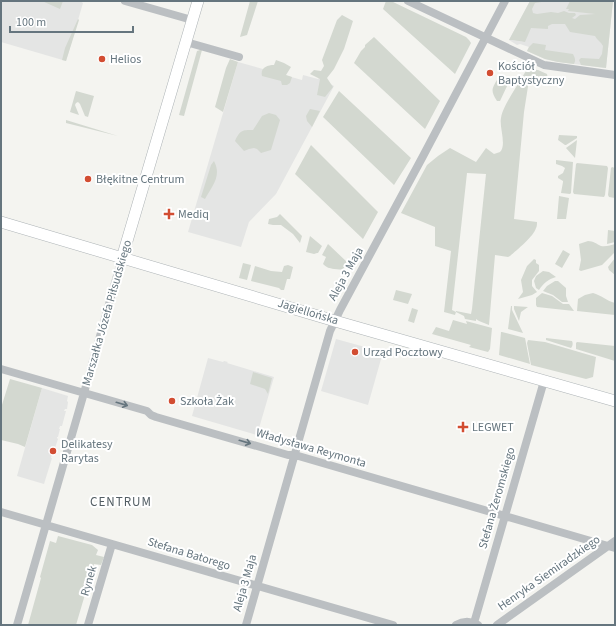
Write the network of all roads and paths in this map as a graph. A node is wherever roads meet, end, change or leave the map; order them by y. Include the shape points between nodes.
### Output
1 (125, 1) edge
2 (198, 1) edge
3 (408, 1) edge
4 (505, 1) edge
5 (192, 20) junction
6 (486, 38) junction
7 (186, 42) junction
8 (239, 57) dead end
9 (615, 75) edge
10 (1, 222) edge
11 (122, 258) junction
12 (335, 321) junction
13 (1, 369) edge
14 (544, 381) junction
15 (84, 393) junction
16 (615, 401) edge
17 (295, 455) junction
18 (1, 512) edge
19 (505, 516) junction
20 (46, 525) junction
21 (112, 544) junction
22 (613, 545) edge
23 (257, 586) junction
24 (476, 624) edge
25 (17, 625) edge
26 (88, 625) edge
27 (246, 625) edge
28 (393, 625) edge
29 (456, 625) edge
30 (497, 625) edge

1 - 5 street
2 - 5 street, Marszałka Józefa Piłsudskiego
3 - 6 street
4 - 6 street, Aleja 3 Maja
5 - 7 street, Marszałka Józefa Piłsudskiego
6 - 9 street via 544,65
6 - 12 street, Aleja 3 Maja
7 - 8 street
7 - 11 street, Marszałka Józefa Piłsudskiego
10 - 11 street, Jagiellońska
11 - 12 street, Jagiellońska
11 - 15 street, Marszałka Józefa Piłsudskiego
12 - 14 street, Jagiellońska
12 - 17 street, Aleja 3 Maja
13 - 15 street, Władysława Reymonta
14 - 16 street, Jagiellońska
14 - 19 street, Stefana Żeromskiego
15 -> 17 street, Władysława Reymonta via 147,411 152,416
15 - 20 street, Marszałka Józefa Piłsudskiego
17 - 19 street, Władysława Reymonta
17 - 23 street, Aleja 3 Maja
18 - 20 street, Stefana Batorego
19 - 22 street, Władysława Reymonta
19 - 24 street, Stefana Żeromskiego
20 - 21 street, Stefana Batorego
20 - 25 street, Marszałka Józefa Piłsudskiego
21 - 23 street, Stefana Batorego
21 - 26 street, Rynek
22 - 30 street, Henryka Siemiradzkiego
23 - 27 street, Aleja 3 Maja
23 - 28 street, Stefana Batorego
24 - 29 street via 466,622

